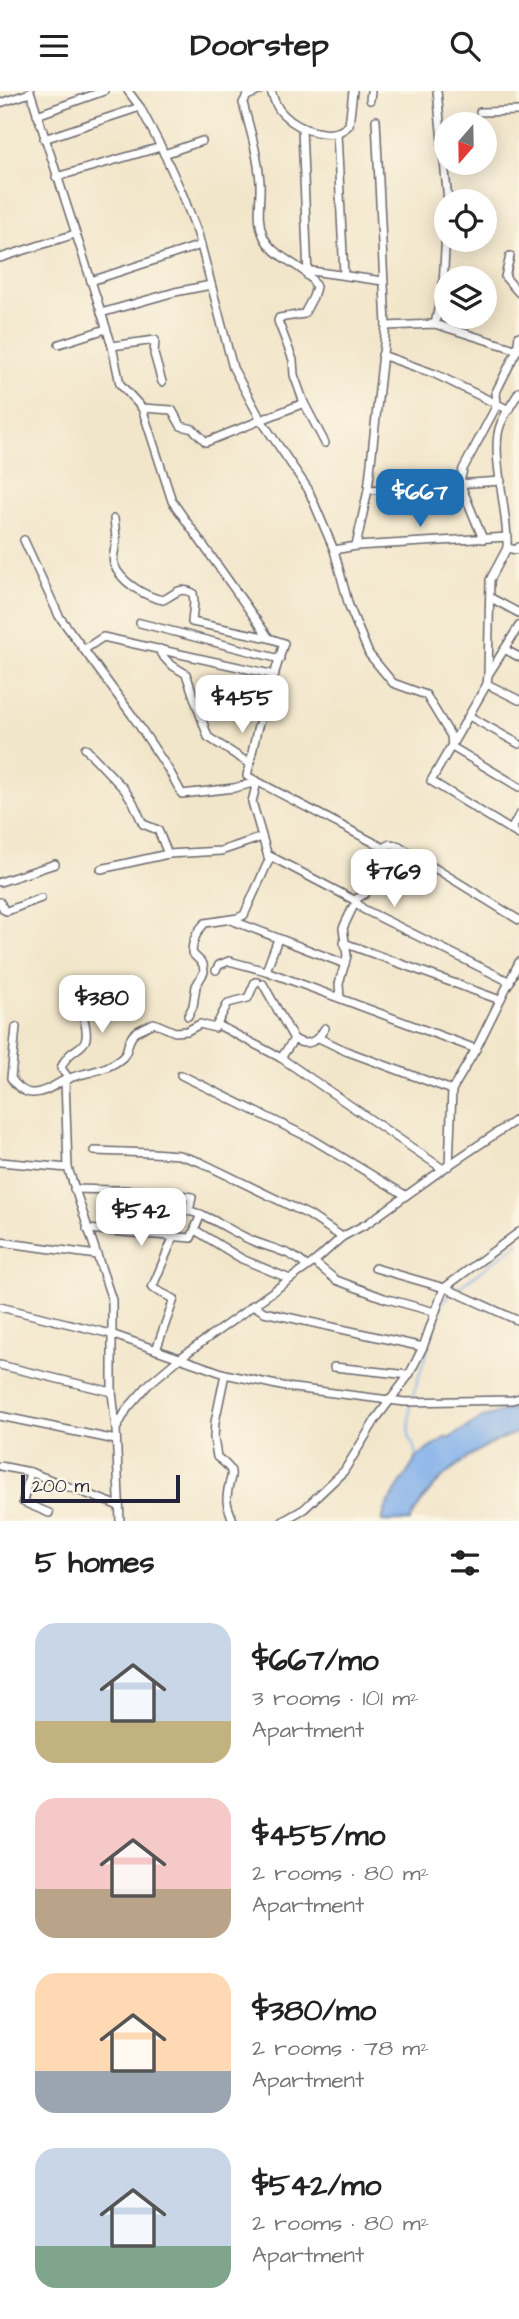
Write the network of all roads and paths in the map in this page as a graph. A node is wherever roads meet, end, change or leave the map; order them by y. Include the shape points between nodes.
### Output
1 (104, 91) edge
2 (128, 91) edge
3 (259, 91) edge
4 (271, 91) edge
5 (353, 91) edge
6 (437, 91) edge
7 (30, 92) edge
8 (250, 93) edge
9 (0, 103) edge
10 (140, 107) junction
11 (519, 111) edge
12 (480, 112) dead end
13 (37, 115) junction
14 (376, 120) dead end
15 (302, 128) junction
16 (337, 133) junction
17 (44, 139) junction
18 (202, 141) dead end
19 (162, 151) junction
20 (56, 177) junction
21 (447, 189) edge
22 (75, 234) junction
23 (201, 245) junction
24 (510, 255) dead end
25 (0, 258) edge
26 (305, 272) junction
27 (344, 275) junction
28 (91, 281) junction
29 (383, 281) junction
30 (211, 285) junction
31 (519, 293) edge
32 (101, 313) junction
33 (434, 324) edge
34 (386, 326) junction
35 (106, 329) junction
36 (451, 329) edge
37 (519, 336) edge
38 (59, 344) dead end
39 (111, 346) junction
40 (518, 350) edge
41 (383, 355) junction
42 (162, 382) dead end
43 (519, 392) edge
44 (304, 403) junction
45 (497, 405) junction
46 (142, 408) junction
47 (509, 410) junction
48 (261, 420) junction
49 (325, 443) dead end
50 (501, 481) junction
51 (460, 483) junction
52 (368, 490) junction
53 (114, 519) dead end
54 (508, 537) junction
55 (483, 539) junction
56 (24, 540) dead end
57 (356, 546) junction
58 (519, 547) edge
59 (507, 548) junction
60 (334, 550) junction
61 (491, 598) junction
62 (519, 613) edge
63 (140, 623) dead end
64 (519, 626) edge
65 (269, 638) junction
66 (85, 649) junction
67 (160, 649) junction
68 (506, 650) junction
69 (519, 657) edge
70 (280, 659) junction
71 (275, 675) junction
72 (488, 679) junction
73 (519, 700) edge
74 (197, 701) junction
75 (469, 716) junction
76 (261, 717) junction
77 (519, 744) edge
78 (452, 747) junction
79 (85, 748) dead end
80 (250, 764) junction
81 (257, 782) junction
82 (519, 787) edge
83 (519, 815) edge
84 (512, 830) junction
85 (519, 835) edge
86 (262, 837) junction
87 (168, 854) junction
88 (268, 855) junction
89 (55, 864) dead end
90 (101, 869) dead end
91 (379, 874) dead end
92 (0, 882) edge
93 (41, 898) dead end
94 (0, 902) edge
95 (353, 903) junction
96 (228, 919) junction
97 (519, 920) edge
98 (278, 939) junction
99 (344, 943) junction
100 (519, 962) edge
101 (345, 964) junction
102 (216, 970) dead end
103 (266, 971) junction
104 (510, 982) junction
105 (90, 994) dead end
106 (340, 997) junction
107 (500, 1000) junction
108 (188, 1016) dead end
109 (218, 1025) junction
110 (16, 1027) dead end
111 (326, 1028) dead end
112 (318, 1038) junction
113 (294, 1039) junction
114 (476, 1049) junction
115 (281, 1058) junction
116 (181, 1075) dead end
117 (67, 1079) junction
118 (452, 1090) junction
119 (519, 1118) edge
120 (94, 1151) dead end
121 (0, 1161) edge
122 (446, 1167) junction
123 (68, 1168) junction
124 (74, 1189) junction
125 (405, 1195) junction
126 (201, 1214) junction
127 (86, 1229) junction
128 (195, 1230) junction
129 (519, 1232) edge
130 (174, 1236) junction
131 (342, 1237) junction
132 (0, 1242) edge
133 (97, 1255) junction
134 (311, 1264) junction
135 (375, 1268) dead end
136 (290, 1279) junction
137 (449, 1290) junction
138 (253, 1305) junction
139 (0, 1307) edge
140 (435, 1312) junction
141 (519, 1321) edge
142 (111, 1334) junction
143 (423, 1347) junction
144 (156, 1350) junction
145 (180, 1358) junction
146 (0, 1365) edge
147 (334, 1367) dead end
148 (225, 1374) junction
149 (409, 1374) junction
150 (112, 1392) junction
151 (519, 1398) edge
152 (392, 1399) junction
153 (0, 1416) edge
154 (116, 1429) junction
155 (116, 1440) junction
156 (0, 1466) edge
157 (30, 1472) junction
158 (119, 1506) junction
159 (49, 1513) dead end
160 (120, 1521) edge
161 (233, 1521) edge
162 (283, 1521) edge

1 - 13 street
2 - 10 street
3 - 8 street
4 - 15 street via 278,109
5 - 16 street via 349,125
6 - 21 street
7 - 9 street
7 - 13 street
8 - 26 street via 243,103 258,163 262,232 273,250
10 - 17 street
10 - 19 street
11 - 12 street
13 - 17 street
14 - 29 street
15 - 16 street
15 - 26 street
16 - 27 street
17 - 20 street
18 - 19 street
19 - 20 street
19 - 23 street
20 - 22 street
22 - 25 street
22 - 28 street
23 - 28 street
23 - 30 street
24 - 31 street via 505,277
26 - 27 street
26 - 44 street via 316,288 306,312 278,319
27 - 29 street
28 - 32 street
29 - 34 street
30 - 32 street
30 - 48 street via 233,367
32 - 35 street
33 - 34 street
34 - 41 street
35 - 38 street
35 - 39 street
36 - 40 street
37 - 40 street
39 - 42 street via 155,340
39 - 46 street via 120,384
40 - 45 street via 496,392
41 - 45 street
41 - 52 street
43 - 47 street
44 - 48 street
44 - 49 street
45 - 47 street
45 - 51 street
46 - 48 street via 172,410 181,426 193,429 206,442
46 - 65 street via 172,501
47 - 50 street via 496,443
48 - 60 street via 308,489
50 - 51 street
50 - 54 street
51 - 52 street
51 - 55 street
52 - 57 street
53 - 65 street via 113,557 128,582 151,598 163,600 185,589 193,593 192,622
54 - 55 street
54 - 59 street
55 - 57 street
56 - 66 street via 59,616
57 - 60 street
58 - 59 street
59 - 61 street via 490,580
60 - 78 street via 349,606 369,654 393,683 426,695 451,736
61 - 62 street
61 - 72 street
63 - 70 street
64 - 68 street
65 - 70 street via 284,643
66 - 67 street via 103,637
66 - 81 street via 182,794
67 - 71 street
67 - 74 street via 170,664 186,674
68 - 69 street
68 - 72 street
70 - 71 street
71 - 76 street
72 - 73 street
72 - 75 street
74 - 76 street
74 - 80 street via 208,737
75 - 77 street
75 - 78 street
76 - 80 street
78 - 82 street
78 - 84 street via 431,781
79 - 87 street via 124,789 143,824 158,830
80 - 81 street via 247,776
81 - 86 street via 252,803
81 - 97 street via 384,848 399,846
83 - 84 street
84 - 85 street
86 - 87 street via 220,851
86 - 88 street
87 - 90 street
88 - 95 street
88 - 96 street via 267,868 247,910
89 - 92 street
91 - 95 street
93 - 94 street via 7,911
95 - 99 street via 343,924
95 - 104 street
96 - 98 street
96 - 108 street via 205,923 193,942 192,953 204,972
98 - 101 street
98 - 103 street
99 - 101 street
99 - 107 street
100 - 104 street
101 - 106 street
102 - 103 street via 229,961
103 - 106 street
104 - 107 street
105 - 117 street via 83,1016 88,1033 85,1041 66,1057 61,1068
106 - 114 street
107 - 114 street
109 - 113 street via 230,1001 248,998 255,982 267,987
109 - 115 street
109 - 117 street via 196,1025 180,1032 153,1023 136,1032 124,1057
110 - 117 street via 12,1081 34,1094
111 - 112 street
112 - 113 street via 306,1044
112 - 118 street
113 - 115 street
114 - 118 street
115 - 122 street
116 - 125 street via 312,1139
117 - 123 street
118 - 122 street
119 - 122 street
120 - 131 street via 180,1155 309,1215
121 - 123 street
122 - 125 street
123 - 124 street
124 - 126 street via 192,1197 188,1211
124 - 127 street
125 - 131 street
126 - 128 street
126 - 134 street
127 - 130 street
127 - 133 street
128 - 130 street via 191,1238
128 - 136 street via 242,1259
129 - 137 street
130 - 144 street via 152,1288 174,1300
131 - 134 street
132 - 133 street
133 - 142 street via 112,1300
134 - 136 street
134 - 140 street via 337,1280
135 - 137 street
136 - 138 street
137 - 140 street
137 - 141 street
138 - 143 street via 264,1312
138 - 145 street
139 - 142 street
140 - 143 street
142 - 144 street
142 - 150 street
143 - 149 street
144 - 145 street
145 - 148 street
145 - 154 street via 149,1384
146 - 150 street
147 - 149 street
148 - 152 street via 286,1387
148 - 161 street via 214,1438 217,1457 232,1472 227,1497
149 - 152 street
150 - 154 street
151 - 152 street
152 - 162 street via 344,1471 304,1509
153 - 155 street
154 - 155 street
155 - 158 street
156 - 157 street
157 - 158 street
157 - 159 street via 23,1503
158 - 160 street

